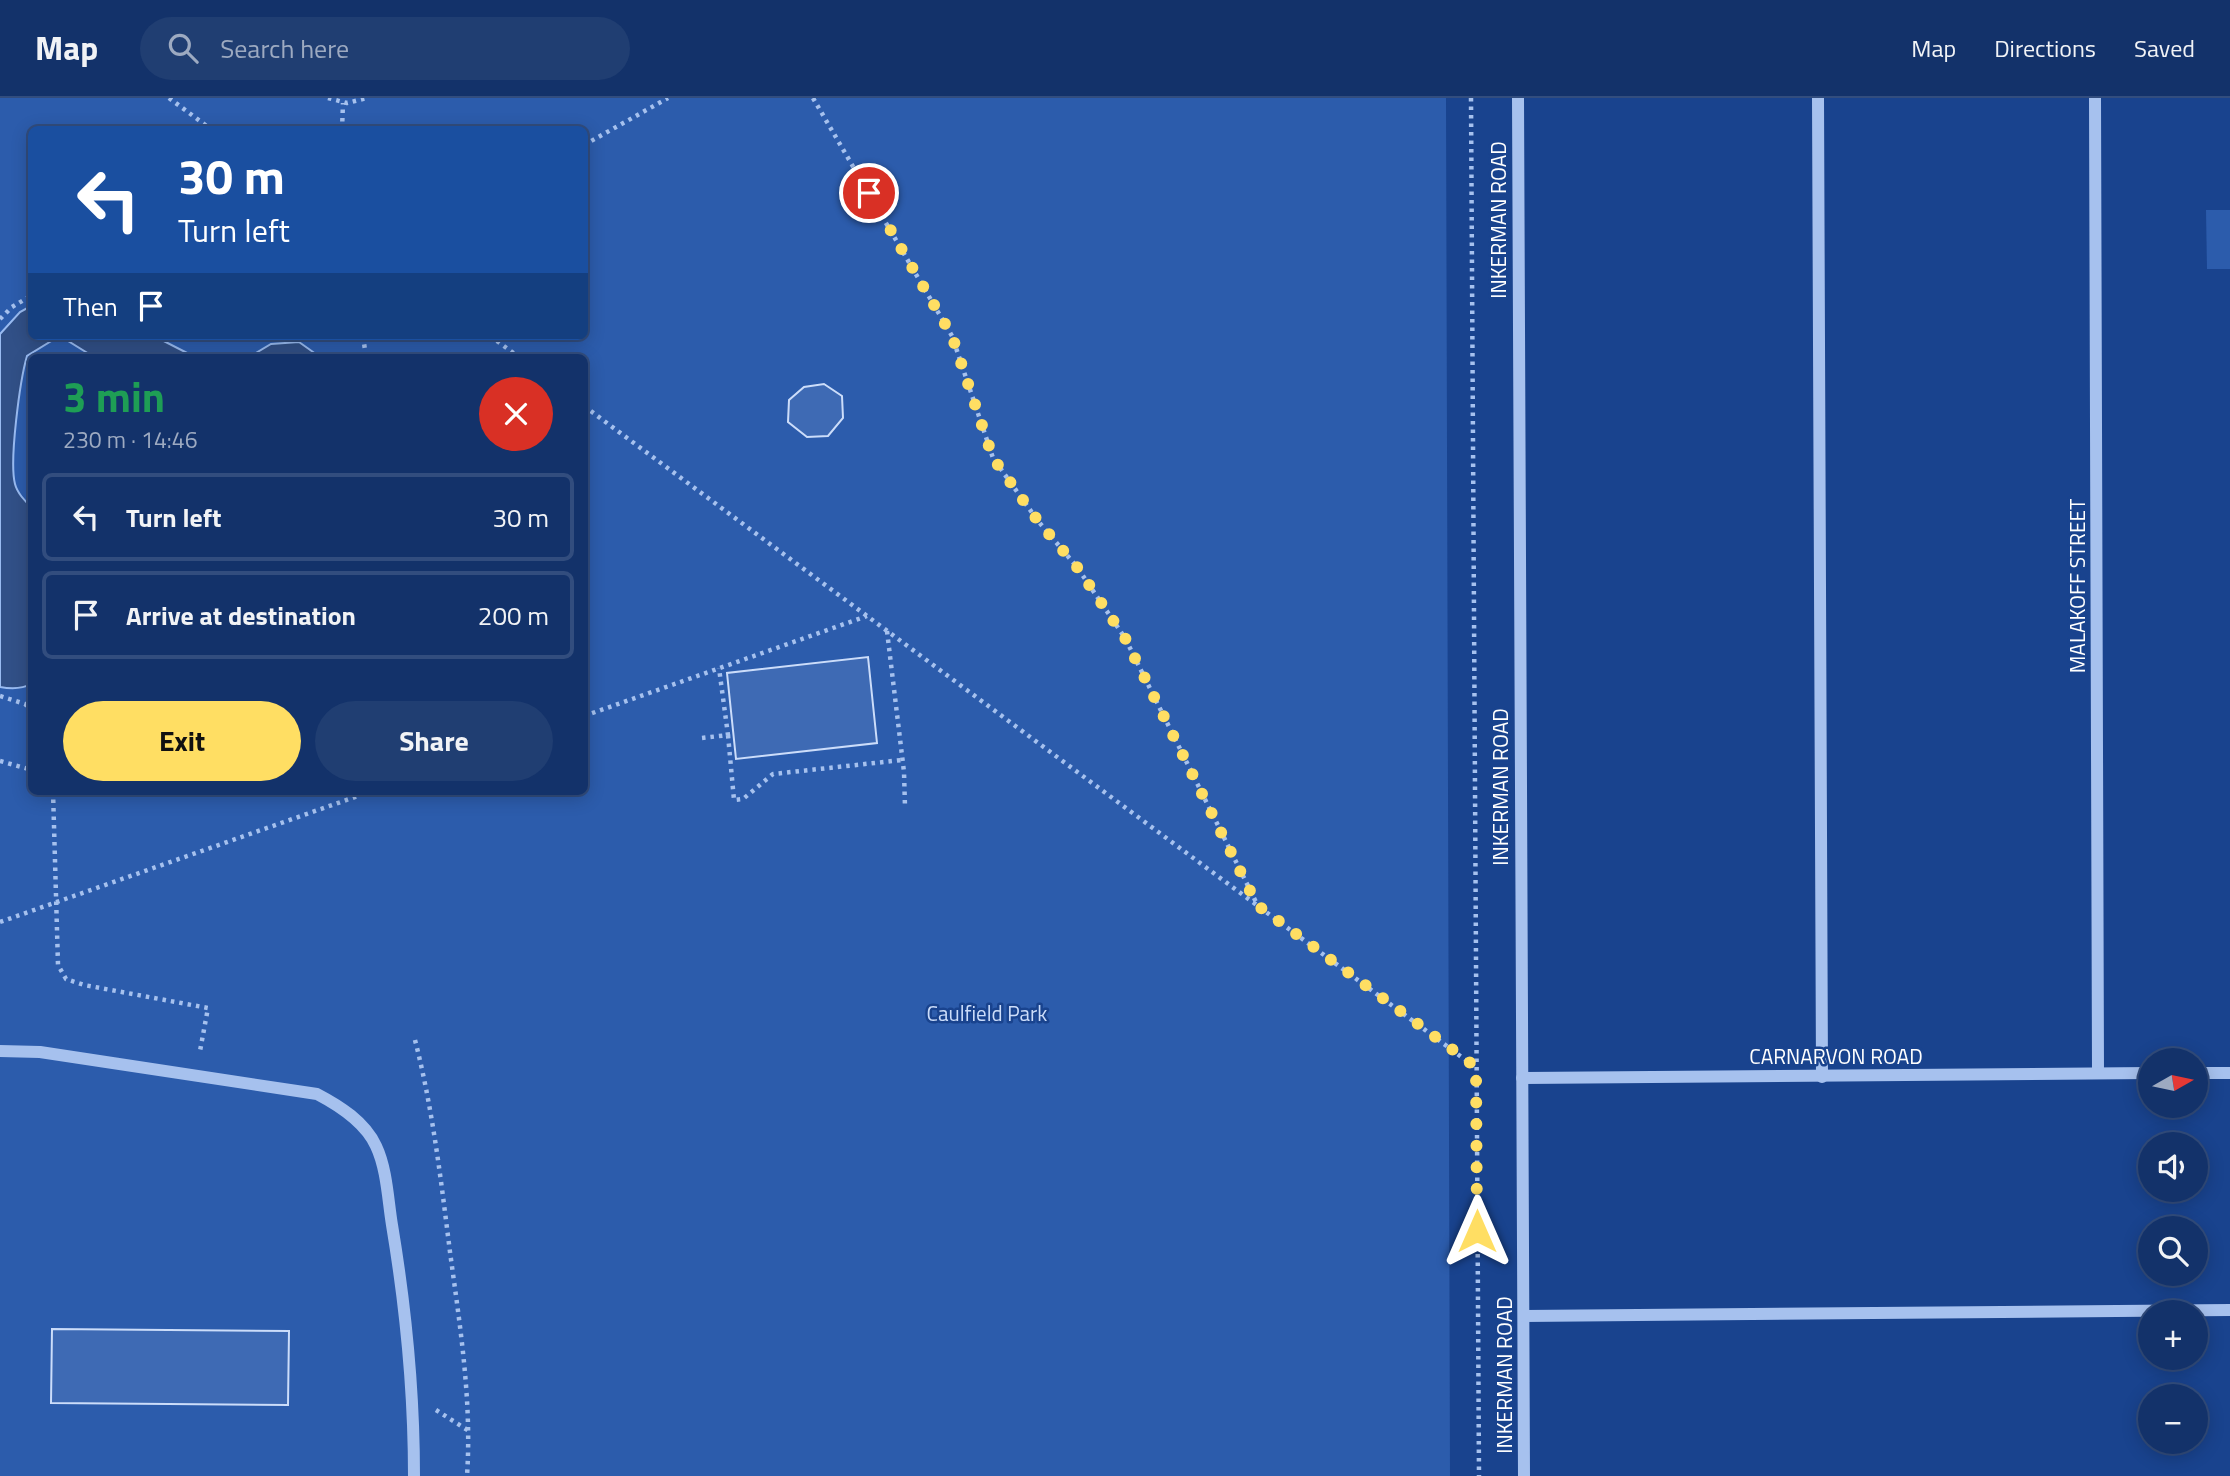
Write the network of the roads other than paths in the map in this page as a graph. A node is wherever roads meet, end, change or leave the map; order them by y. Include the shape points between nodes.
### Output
1 (1518, 98) edge
2 (1818, 98) edge
3 (2095, 98) edge
4 (0, 1051) edge
5 (2098, 1073) junction
6 (2138, 1073) edge
7 (2208, 1073) edge
8 (2230, 1073) edge
9 (1822, 1077) junction
10 (1522, 1078) junction
11 (2230, 1310) edge
12 (1524, 1316) junction
13 (414, 1476) edge
14 (1524, 1476) edge

1 - 10 street, INKERMAN ROAD
2 - 9 street
3 - 5 street, MALAKOFF STREET
4 - 13 street via 40,1052 317,1094 351,1114 378,1149 399,1266 414,1395
5 - 6 street, CARNARVON ROAD
5 - 9 street, CARNARVON ROAD
7 - 8 street
9 - 10 street, CARNARVON ROAD
10 - 12 street, INKERMAN ROAD
11 - 12 street
12 - 14 street, INKERMAN ROAD

